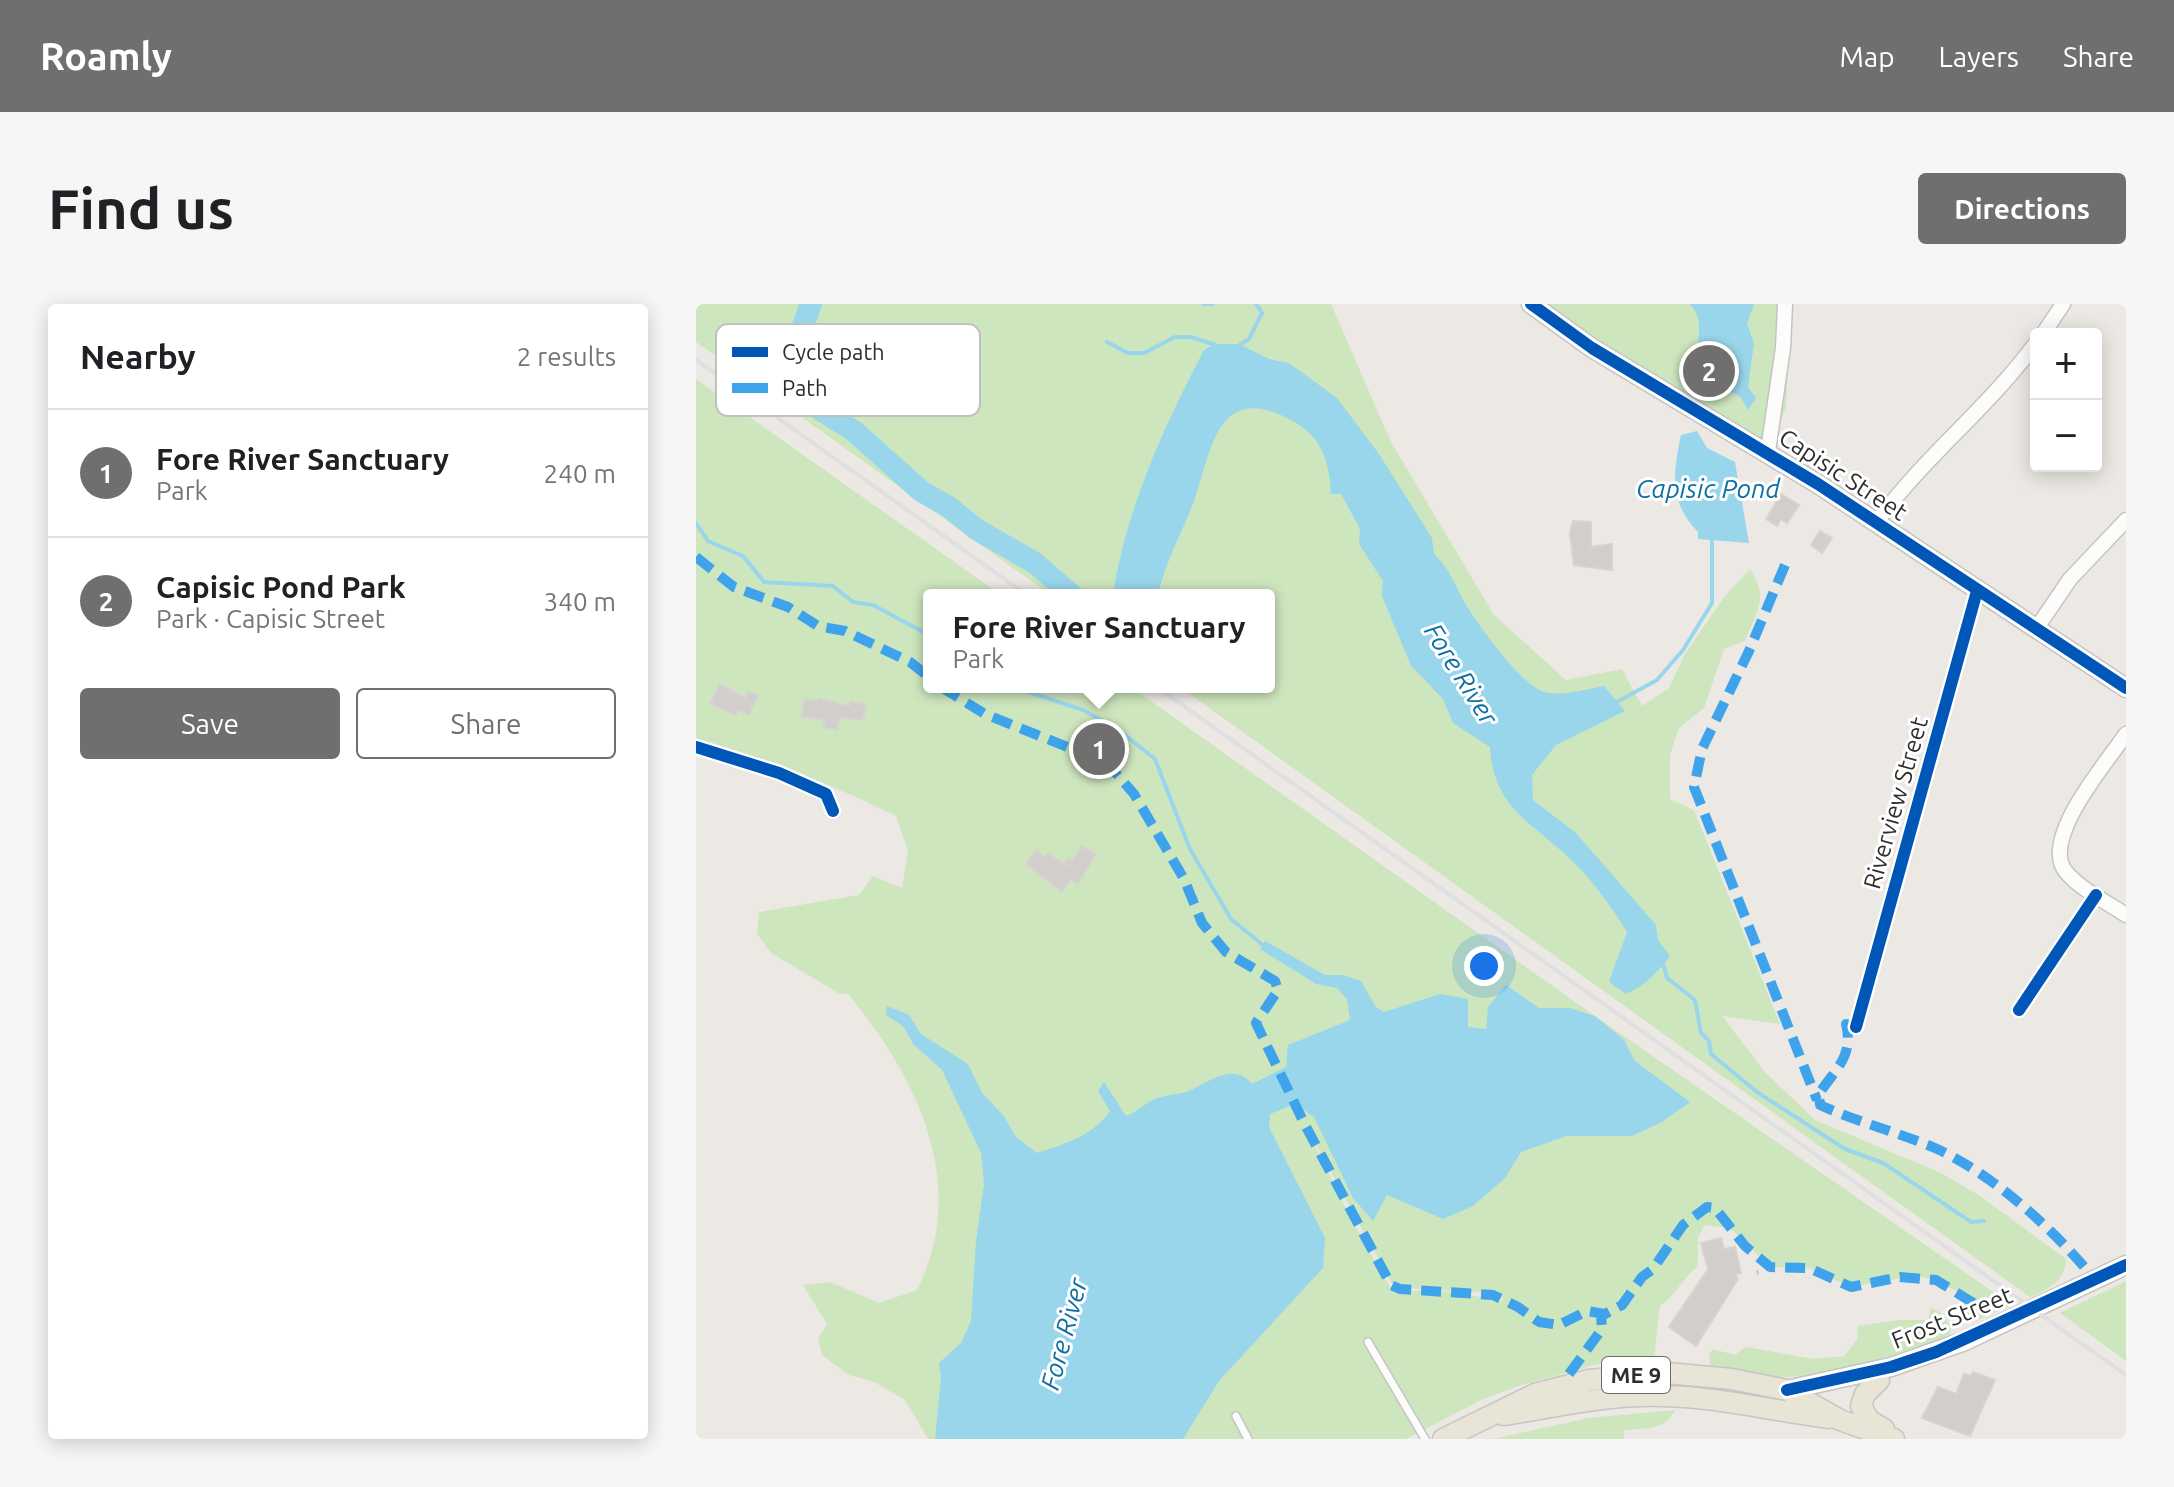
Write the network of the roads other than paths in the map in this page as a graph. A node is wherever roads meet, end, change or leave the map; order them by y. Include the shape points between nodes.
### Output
1 (1531, 304) edge
2 (1785, 304) edge
3 (2063, 304) edge
4 (2047, 328) edge
5 (2030, 351) edge
6 (1768, 451) junction
7 (2126, 520) edge
8 (1876, 523) junction
9 (1977, 591) junction
10 (2036, 629) junction
11 (2126, 688) edge
12 (2126, 734) edge
13 (696, 747) edge
14 (833, 811) dead end
15 (2096, 895) junction
16 (2126, 915) edge
17 (2019, 1010) dead end
18 (1856, 1027) dead end
19 (2126, 1265) edge
20 (1967, 1340) junction
21 (1368, 1342) dead end
22 (1879, 1380) junction
23 (1787, 1390) junction
24 (1808, 1401) junction
25 (1542, 1409) junction
26 (1236, 1416) dead end
27 (1492, 1417) junction
28 (1840, 1420) junction
29 (1248, 1439) edge
30 (1425, 1439) edge
31 (1443, 1439) edge
32 (1894, 1439) edge
33 (1901, 1439) edge

1 - 6 street, Capisic Street via 1592,348
2 - 6 street
3 - 4 street
5 - 8 street via 1917,469
6 - 8 street, Capisic Street
7 - 10 street via 2070,579
8 - 9 street, Capisic Street
9 - 10 street, Capisic Street
9 - 18 street, Riverview Street
10 - 11 street, Capisic Street
12 - 15 street via 2058,843 2063,869
13 - 14 street via 826,794
15 - 16 street
15 - 17 street
19 - 20 street, Frost Street
20 - 22 street, Frost Street via 1938,1359
20 - 23 street, Frost Street via 1891,1367
21 - 30 lane
22 - 24 street, Frost Street
22 - 33 main road via 1861,1406 1869,1420
23 - 24 main road, ME 9
23 - 27 main road, ME 9 via 1688,1374 1624,1376 1535,1394
24 - 25 main road, ME 9 via 1658,1387 1600,1393
24 - 28 main road, ME 9
25 - 27 main road, ME 9
25 - 28 main road, ME 9 via 1660,1396 1714,1399
26 - 29 lane
27 - 31 main road, ME 9
28 - 32 main road, ME 9

